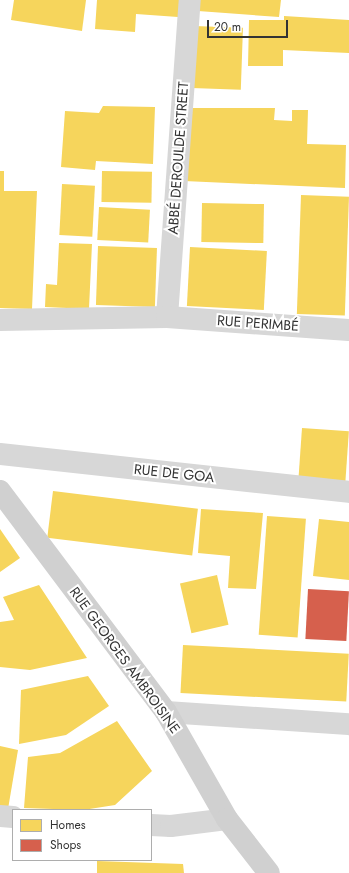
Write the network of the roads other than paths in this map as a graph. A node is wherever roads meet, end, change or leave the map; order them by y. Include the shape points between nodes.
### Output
1 (190, 0) edge
2 (167, 317) junction
3 (0, 320) edge
4 (349, 330) edge
5 (0, 454) edge
6 (0, 491) edge
7 (349, 492) edge
8 (166, 712) junction
9 (349, 724) edge
10 (0, 816) edge
11 (12, 817) edge
12 (227, 819) junction
13 (152, 825) edge
14 (269, 873) edge

1 - 2 street, ABBÉ DEROULDE STREET
2 - 3 street, RUE PERIMBÉ
2 - 4 street, RUE PERIMBÉ
5 - 7 street, RUE DE GOA
6 - 8 street, RUE GEORGES AMBROISINE
8 - 9 street
8 - 12 street, RUE GEORGES AMBROISINE
10 - 11 street
12 - 13 street via 171,826
12 - 14 street, RUE GEORGES AMBROISINE

